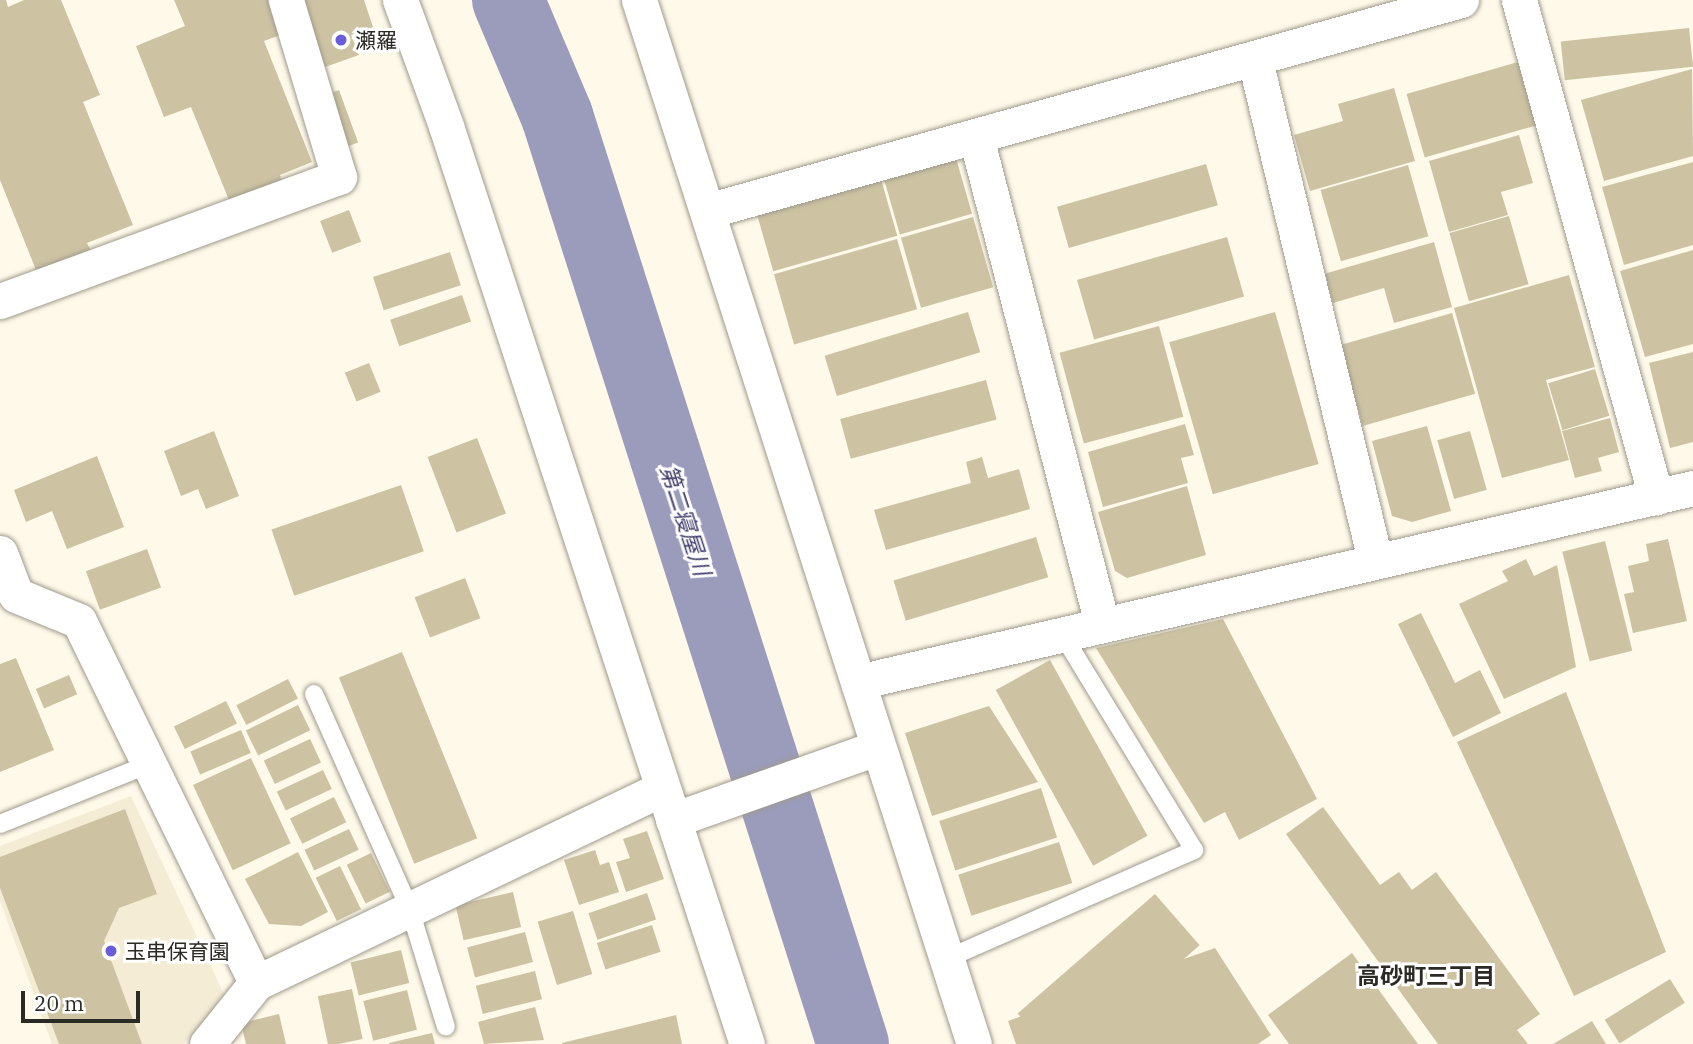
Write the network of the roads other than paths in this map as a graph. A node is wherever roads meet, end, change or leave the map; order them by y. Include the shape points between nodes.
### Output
1 (286, 0) edge
2 (400, 0) edge
3 (639, 0) edge
4 (1461, 0) edge
5 (1519, 0) edge
6 (1255, 60) junction
7 (976, 137) junction
8 (707, 211) junction
9 (0, 301) edge
10 (1693, 488) edge
11 (1656, 497) junction
12 (0, 553) edge
13 (1375, 560) junction
14 (1102, 624) junction
15 (1062, 634) junction
16 (858, 682) junction
17 (314, 694) dead end
18 (876, 748) junction
19 (149, 764) junction
20 (667, 804) junction
21 (0, 824) edge
22 (410, 910) junction
23 (946, 959) junction
24 (256, 983) junction
25 (446, 1027) dead end
26 (206, 1044) edge
27 (747, 1044) edge
28 (974, 1044) edge

1 - 9 street via 339,177
2 - 20 street via 446,126
3 - 8 street
4 - 6 street
5 - 11 street
6 - 7 street
6 - 13 street
7 - 8 street
7 - 14 street
8 - 16 street
10 - 11 street
11 - 13 street
12 - 19 street via 16,595 79,621
13 - 14 street
14 - 15 street
15 - 16 street
15 - 23 lane via 1194,850
16 - 18 street
17 - 22 lane
18 - 20 street
18 - 23 street
19 - 21 lane
19 - 24 street
20 - 22 street
20 - 27 street
22 - 24 street
22 - 25 lane
23 - 28 street
24 - 26 street

